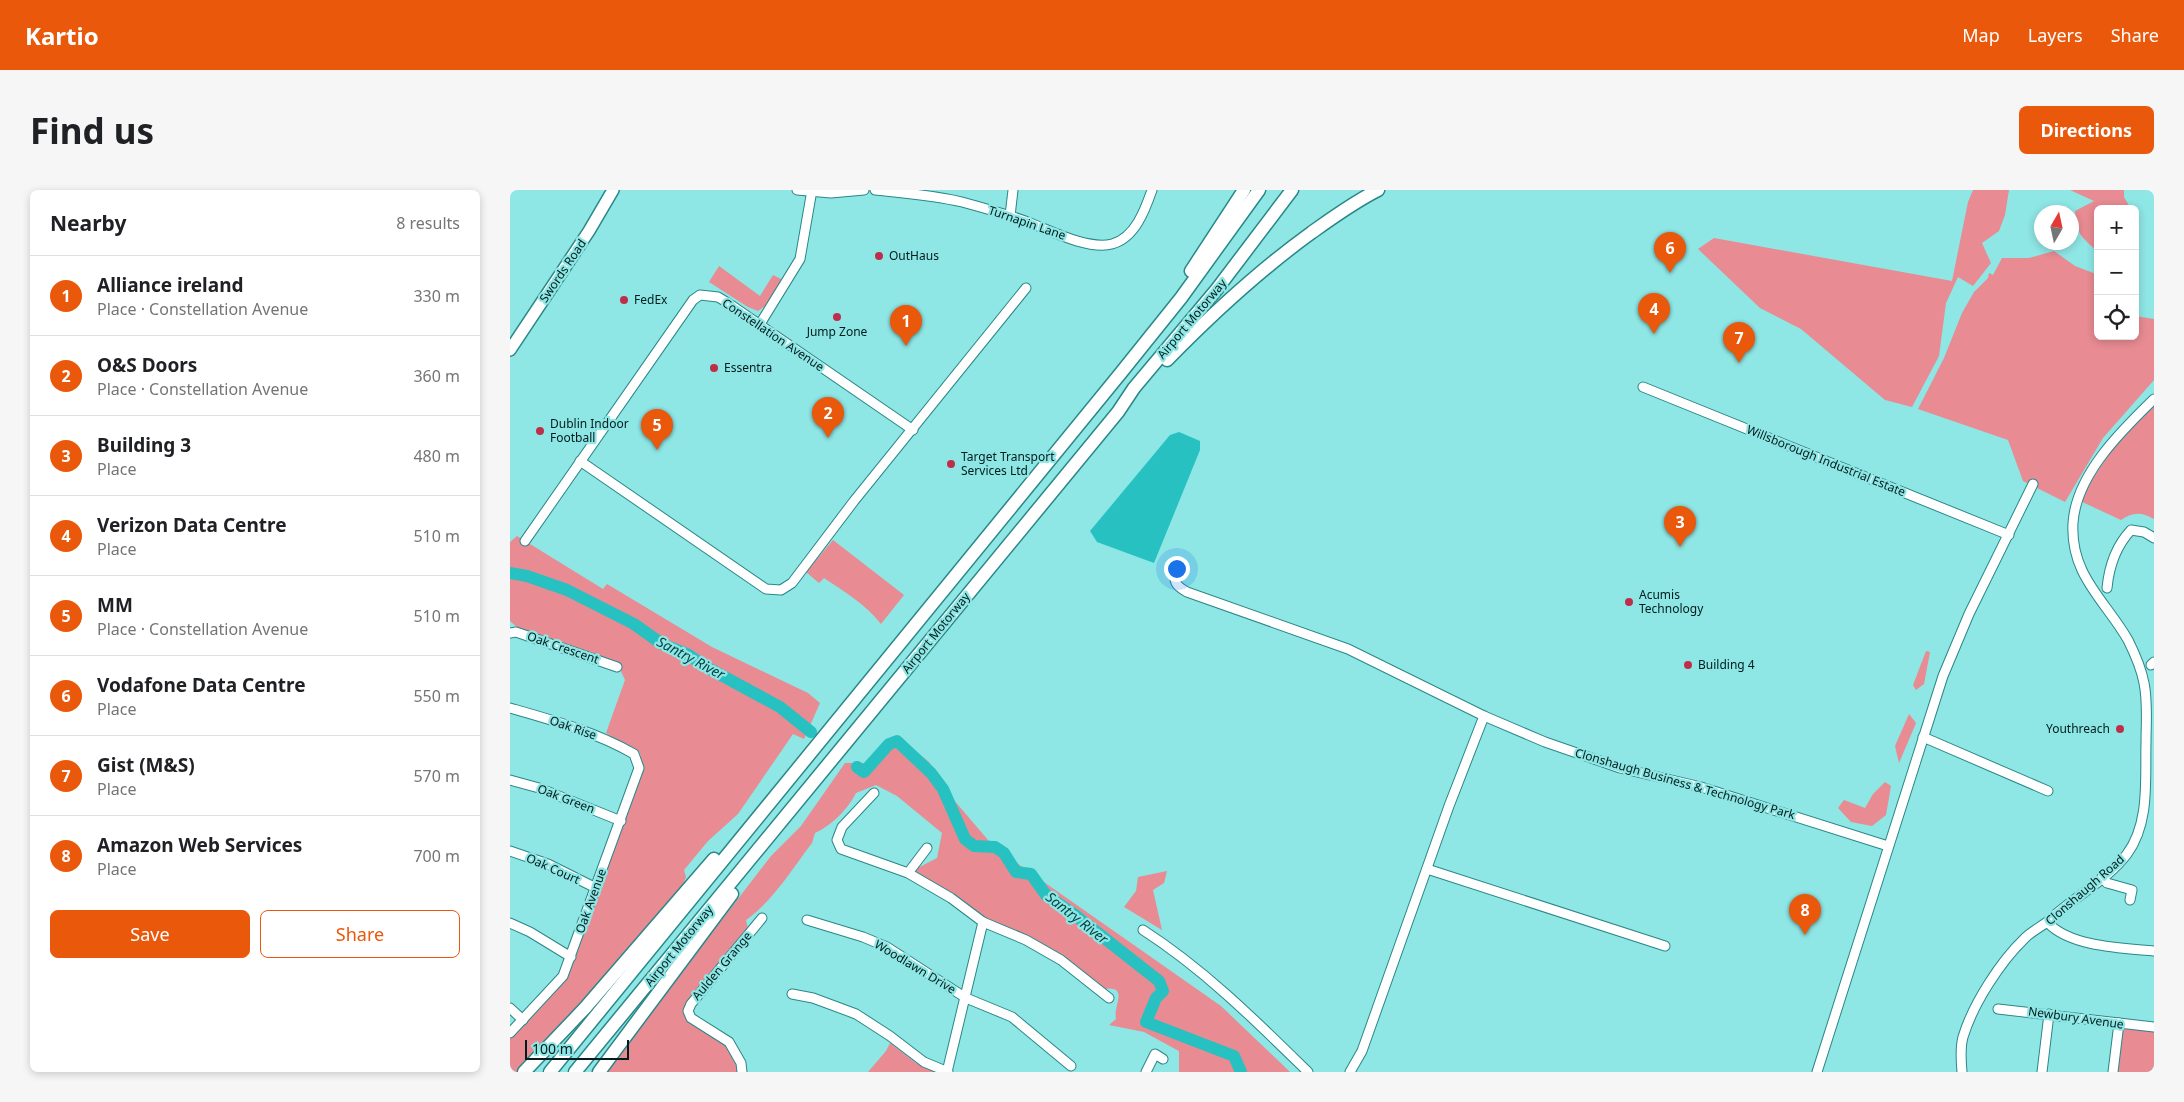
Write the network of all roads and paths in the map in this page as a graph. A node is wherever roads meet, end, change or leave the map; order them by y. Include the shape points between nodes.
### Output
1 (613, 190) edge
2 (797, 190) edge
3 (864, 190) edge
4 (875, 190) edge
5 (1013, 190) edge
6 (1152, 190) edge
7 (1239, 190) edge
8 (1244, 190) edge
9 (1259, 190) edge
10 (1292, 190) edge
11 (1303, 190) edge
12 (1378, 190) edge
13 (812, 191) edge
14 (910, 192) edge
15 (1229, 212) junction
16 (1010, 216) junction
17 (1026, 288) dead end
18 (1217, 289) junction
19 (760, 324) junction
20 (510, 350) edge
21 (1120, 374) junction
22 (1643, 387) dead end
23 (2154, 399) edge
24 (1118, 412) junction
25 (913, 430) junction
26 (580, 461) junction
27 (2032, 484) dead end
28 (2008, 535) junction
29 (2154, 538) edge
30 (525, 541) dead end
31 (1177, 569) dead end
32 (2107, 588) dead end
33 (510, 634) edge
34 (617, 667) dead end
35 (510, 708) edge
36 (1484, 716) junction
37 (1923, 737) junction
38 (634, 754) joint
39 (510, 780) edge
40 (2048, 791) dead end
41 (874, 792) dead end
42 (621, 821) junction
43 (1888, 846) junction
44 (735, 847) junction
45 (927, 848) dead end
46 (510, 851) edge
47 (746, 864) junction
48 (1427, 869) junction
49 (908, 873) junction
50 (2102, 878) junction
51 (596, 888) junction
52 (2130, 900) dead end
53 (762, 918) dead end
54 (807, 920) dead end
55 (984, 922) junction
56 (510, 923) edge
57 (2048, 923) junction
58 (1143, 930) dead end
59 (1665, 946) dead end
60 (2154, 951) edge
61 (571, 957) junction
62 (792, 994) dead end
63 (966, 998) junction
64 (1109, 998) dead end
65 (510, 1008) edge
66 (1998, 1009) dead end
67 (2049, 1014) junction
68 (523, 1020) junction
69 (2119, 1024) junction
70 (2154, 1027) edge
71 (510, 1033) edge
72 (1163, 1059) dead end
73 (1071, 1066) dead end
74 (524, 1072) edge
75 (550, 1072) edge
76 (575, 1072) edge
77 (599, 1072) edge
78 (742, 1072) edge
79 (947, 1072) edge
80 (1146, 1072) edge
81 (1308, 1072) edge
82 (1350, 1072) edge
83 (1817, 1072) edge
84 (1962, 1072) edge
85 (2042, 1072) edge
86 (2113, 1072) edge

1 - 20 main road, Swords Road via 590,231
2 - 13 street
3 - 13 street
4 - 14 street, Turnapin Lane
5 - 16 street
6 - 16 street, Turnapin Lane via 1131,231 1112,244 1082,242
7 - 15 highway
8 - 15 highway
9 - 21 highway, Airport Motorway via 1181,298
10 - 18 highway, Airport Motorway
11 - 18 highway
12 - 24 highway via 1344,209 1224,302
13 - 19 street via 800,259
14 - 16 street, Turnapin Lane via 938,196
15 - 21 highway
17 - 25 street
18 - 24 highway, Airport Motorway via 1134,388
19 - 25 street, Constellation Avenue
19 - 26 street, Constellation Avenue via 718,298 700,295 693,300
21 - 44 highway, Airport Motorway
22 - 28 street, Willsborough Industrial Estate
23 - 50 street, Clonshaugh Road via 2088,475 2080,491 2073,522 2080,568 2137,658 2146,702 2142,821 2128,853
24 - 47 highway, Airport Motorway
25 - 26 street via 792,583 781,590 766,589
26 - 30 street, Constellation Avenue
27 - 28 street
28 - 37 street via 1969,614 1943,676
29 - 32 street via 2131,530 2123,539 2111,567
31 - 36 street, Clonshaugh Business & Technology Park via 1175,582 1178,588 1348,649
33 - 34 street, Oak Crescent via 516,632
35 - 38 street, Oak Rise via 605,739
36 - 43 street, Clonshaugh Business & Technology Park via 1620,768 1701,787
36 - 48 street
37 - 40 street
37 - 43 street
38 - 42 street, Oak Avenue via 639,768
39 - 42 street, Oak Green via 539,788
41 - 49 street via 842,827 837,840 841,849
42 - 51 street, Oak Avenue
43 - 83 street
44 - 74 highway via 719,853
44 - 75 highway, Airport Motorway
45 - 49 street
46 - 51 street, Oak Court via 548,864
47 - 76 highway, Airport Motorway
47 - 77 highway via 736,889
48 - 59 street
48 - 82 street via 1362,1051
49 - 55 street via 952,898
50 - 52 street via 2132,890
50 - 57 street, Clonshaugh Road
51 - 61 street, Oak Avenue
53 - 78 street, Aulden Grange via 752,923 688,1010 691,1018 729,1042 741,1063
54 - 63 street, Woodlawn Drive via 886,947
55 - 63 street
55 - 64 street via 1061,960
56 - 61 street
57 - 60 street via 2054,930 2087,942
57 - 84 street, Clonshaugh Road via 2025,938 1989,985 1963,1038
58 - 81 street via 1214,982
61 - 68 street, Oak Avenue via 563,976
62 - 79 street via 856,1014 924,1062
63 - 73 street, Woodlawn Drive via 1012,1017
63 - 79 street
65 - 68 street
66 - 67 street, Newbury Avenue
67 - 69 street, Newbury Avenue
67 - 85 street
68 - 71 street, Oak Avenue
69 - 70 street, Newbury Avenue
69 - 86 street
72 - 80 street via 1155,1054

